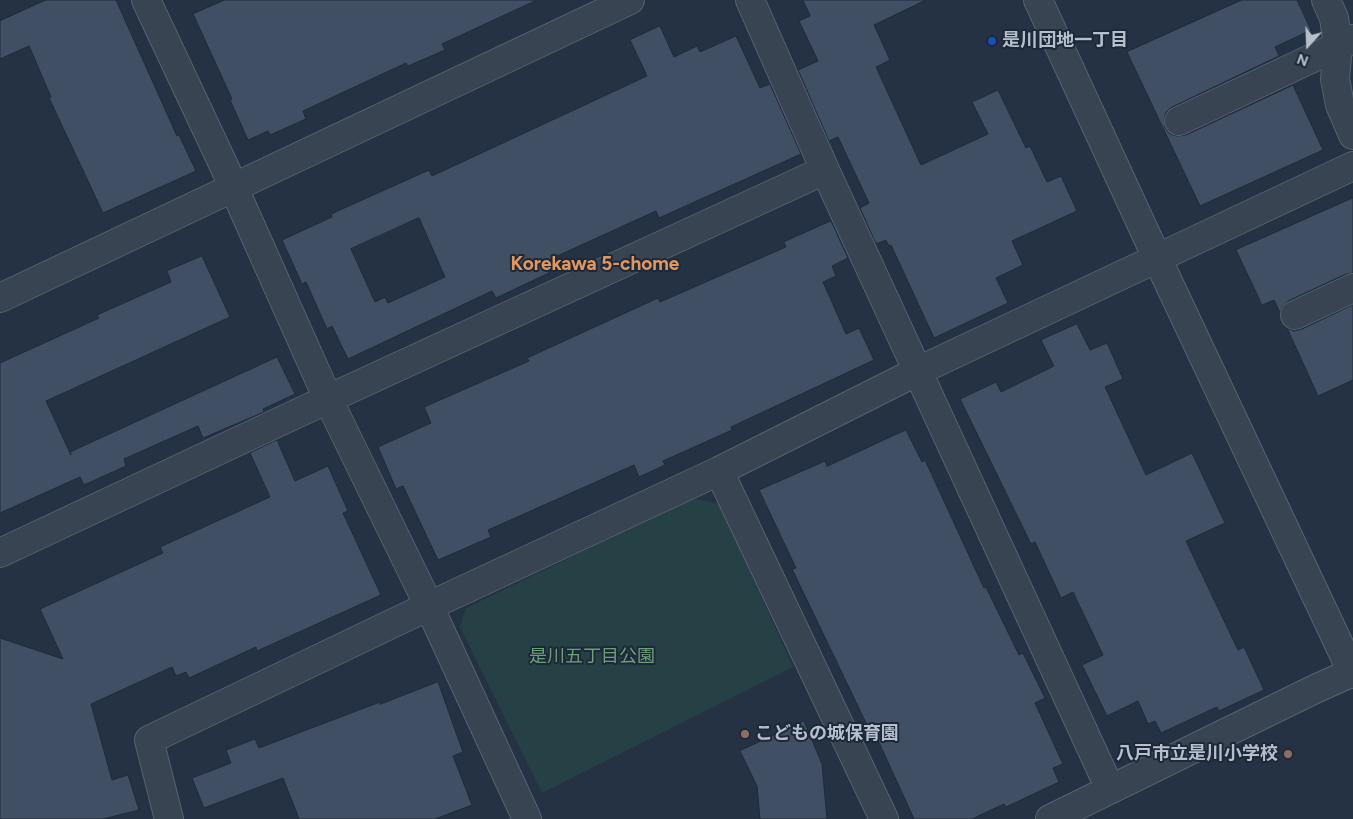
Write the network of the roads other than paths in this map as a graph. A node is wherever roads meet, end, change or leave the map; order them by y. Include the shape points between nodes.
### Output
1 (146, 0) edge
2 (630, 0) edge
3 (750, 0) edge
4 (1038, 0) edge
5 (1326, 0) edge
6 (1345, 42) edge
7 (1179, 121) dead end
8 (1353, 135) edge
9 (1353, 166) edge
10 (826, 170) junction
11 (234, 188) junction
12 (1157, 258) junction
13 (1353, 288) edge
14 (0, 298) edge
15 (1296, 315) dead end
16 (918, 371) junction
17 (328, 399) junction
18 (720, 471) junction
19 (0, 553) edge
20 (429, 606) junction
21 (1353, 673) edge
22 (1110, 788) junction
23 (169, 819) edge
24 (527, 819) edge
25 (884, 819) edge
26 (1050, 819) edge

1 - 11 street
2 - 11 street
3 - 10 street
4 - 12 street
5 - 6 street
6 - 7 street
6 - 8 street via 1335,79 1340,105
9 - 12 street
10 - 16 street
10 - 17 street
11 - 14 street
11 - 17 street
12 - 16 street
12 - 21 street
13 - 15 street
16 - 18 street
16 - 22 street
17 - 19 street
17 - 20 street
18 - 20 street
18 - 25 street
20 - 23 street via 149,740
20 - 24 street
21 - 22 street
22 - 26 street

